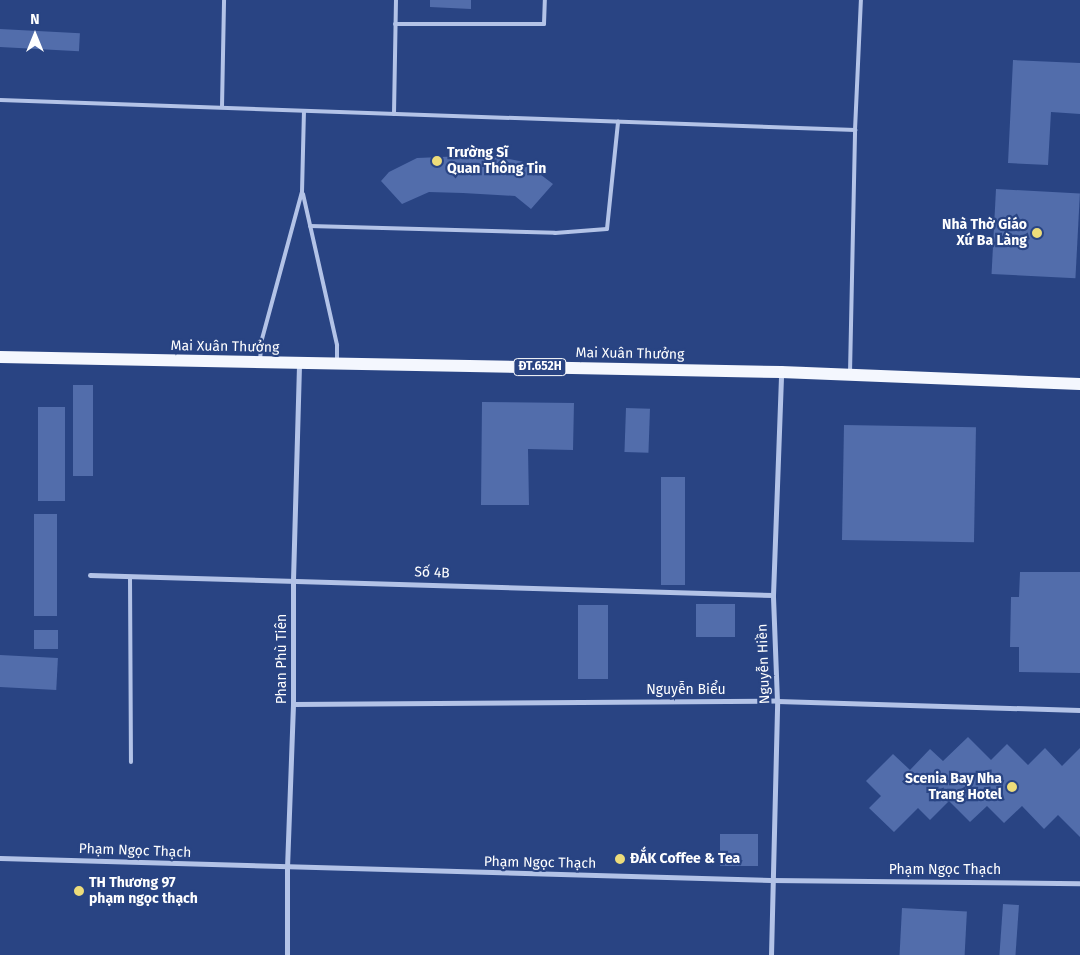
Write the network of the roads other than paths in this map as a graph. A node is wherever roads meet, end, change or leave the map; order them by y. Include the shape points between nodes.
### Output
1 (224, 0) edge
2 (396, 0) edge
3 (544, 0) edge
4 (861, 0) edge
5 (395, 24) junction
6 (0, 100) edge
7 (222, 108) junction
8 (304, 110) junction
9 (394, 114) junction
10 (618, 122) junction
11 (855, 130) junction
12 (302, 192) junction
13 (310, 226) junction
14 (0, 357) edge
15 (260, 363) junction
16 (299, 363) junction
17 (336, 363) junction
18 (781, 372) junction
19 (850, 375) junction
20 (1080, 384) edge
21 (90, 575) dead end
22 (130, 577) junction
23 (293, 580) junction
24 (772, 595) junction
25 (777, 701) junction
26 (293, 704) junction
27 (1080, 710) edge
28 (131, 762) dead end
29 (0, 858) edge
30 (286, 868) junction
31 (772, 880) junction
32 (1080, 882) edge
33 (287, 955) edge
34 (772, 955) edge

1 - 7 lane
2 - 5 lane
3 - 5 lane via 544,24
4 - 11 lane
5 - 9 lane
6 - 7 lane
7 - 8 lane
8 - 9 lane
8 - 12 lane
9 - 10 lane
10 - 11 lane
10 - 13 lane via 607,229 554,233
11 - 19 lane
12 - 13 lane
12 - 15 lane via 262,339
13 - 17 lane via 336,345
14 - 15 main road, Mai Xuân Thưởng / ĐT.652H
15 - 16 main road, Mai Xuân Thưởng / ĐT.652H
16 - 17 main road, Mai Xuân Thưởng / ĐT.652H
16 - 23 street, Phan Phù Tiên
17 - 18 main road, Mai Xuân Thưởng / ĐT.652H
18 - 19 main road, Mai Xuân Thưởng / ĐT.652H
18 - 24 street, Nguyễn Hiền
19 - 20 main road, Mai Xuân Thưởng / ĐT.652H
21 - 22 street, Số 4B
22 - 23 street, Số 4B
22 - 28 lane
23 - 24 street, Số 4B
23 - 26 street, Phan Phù Tiên
24 - 25 street, Nguyễn Hiền
25 - 26 street, Nguyễn Biểu
25 - 27 street, Nguyễn Biểu
25 - 31 street, Nguyễn Hiền
26 - 30 street, Phan Phù Tiên
29 - 30 street, Phạm Ngọc Thạch
30 - 31 street, Phạm Ngọc Thạch
30 - 33 street, Phan Phù Tiên
31 - 32 street, Phạm Ngọc Thạch
31 - 34 street, Nguyễn Hiền

